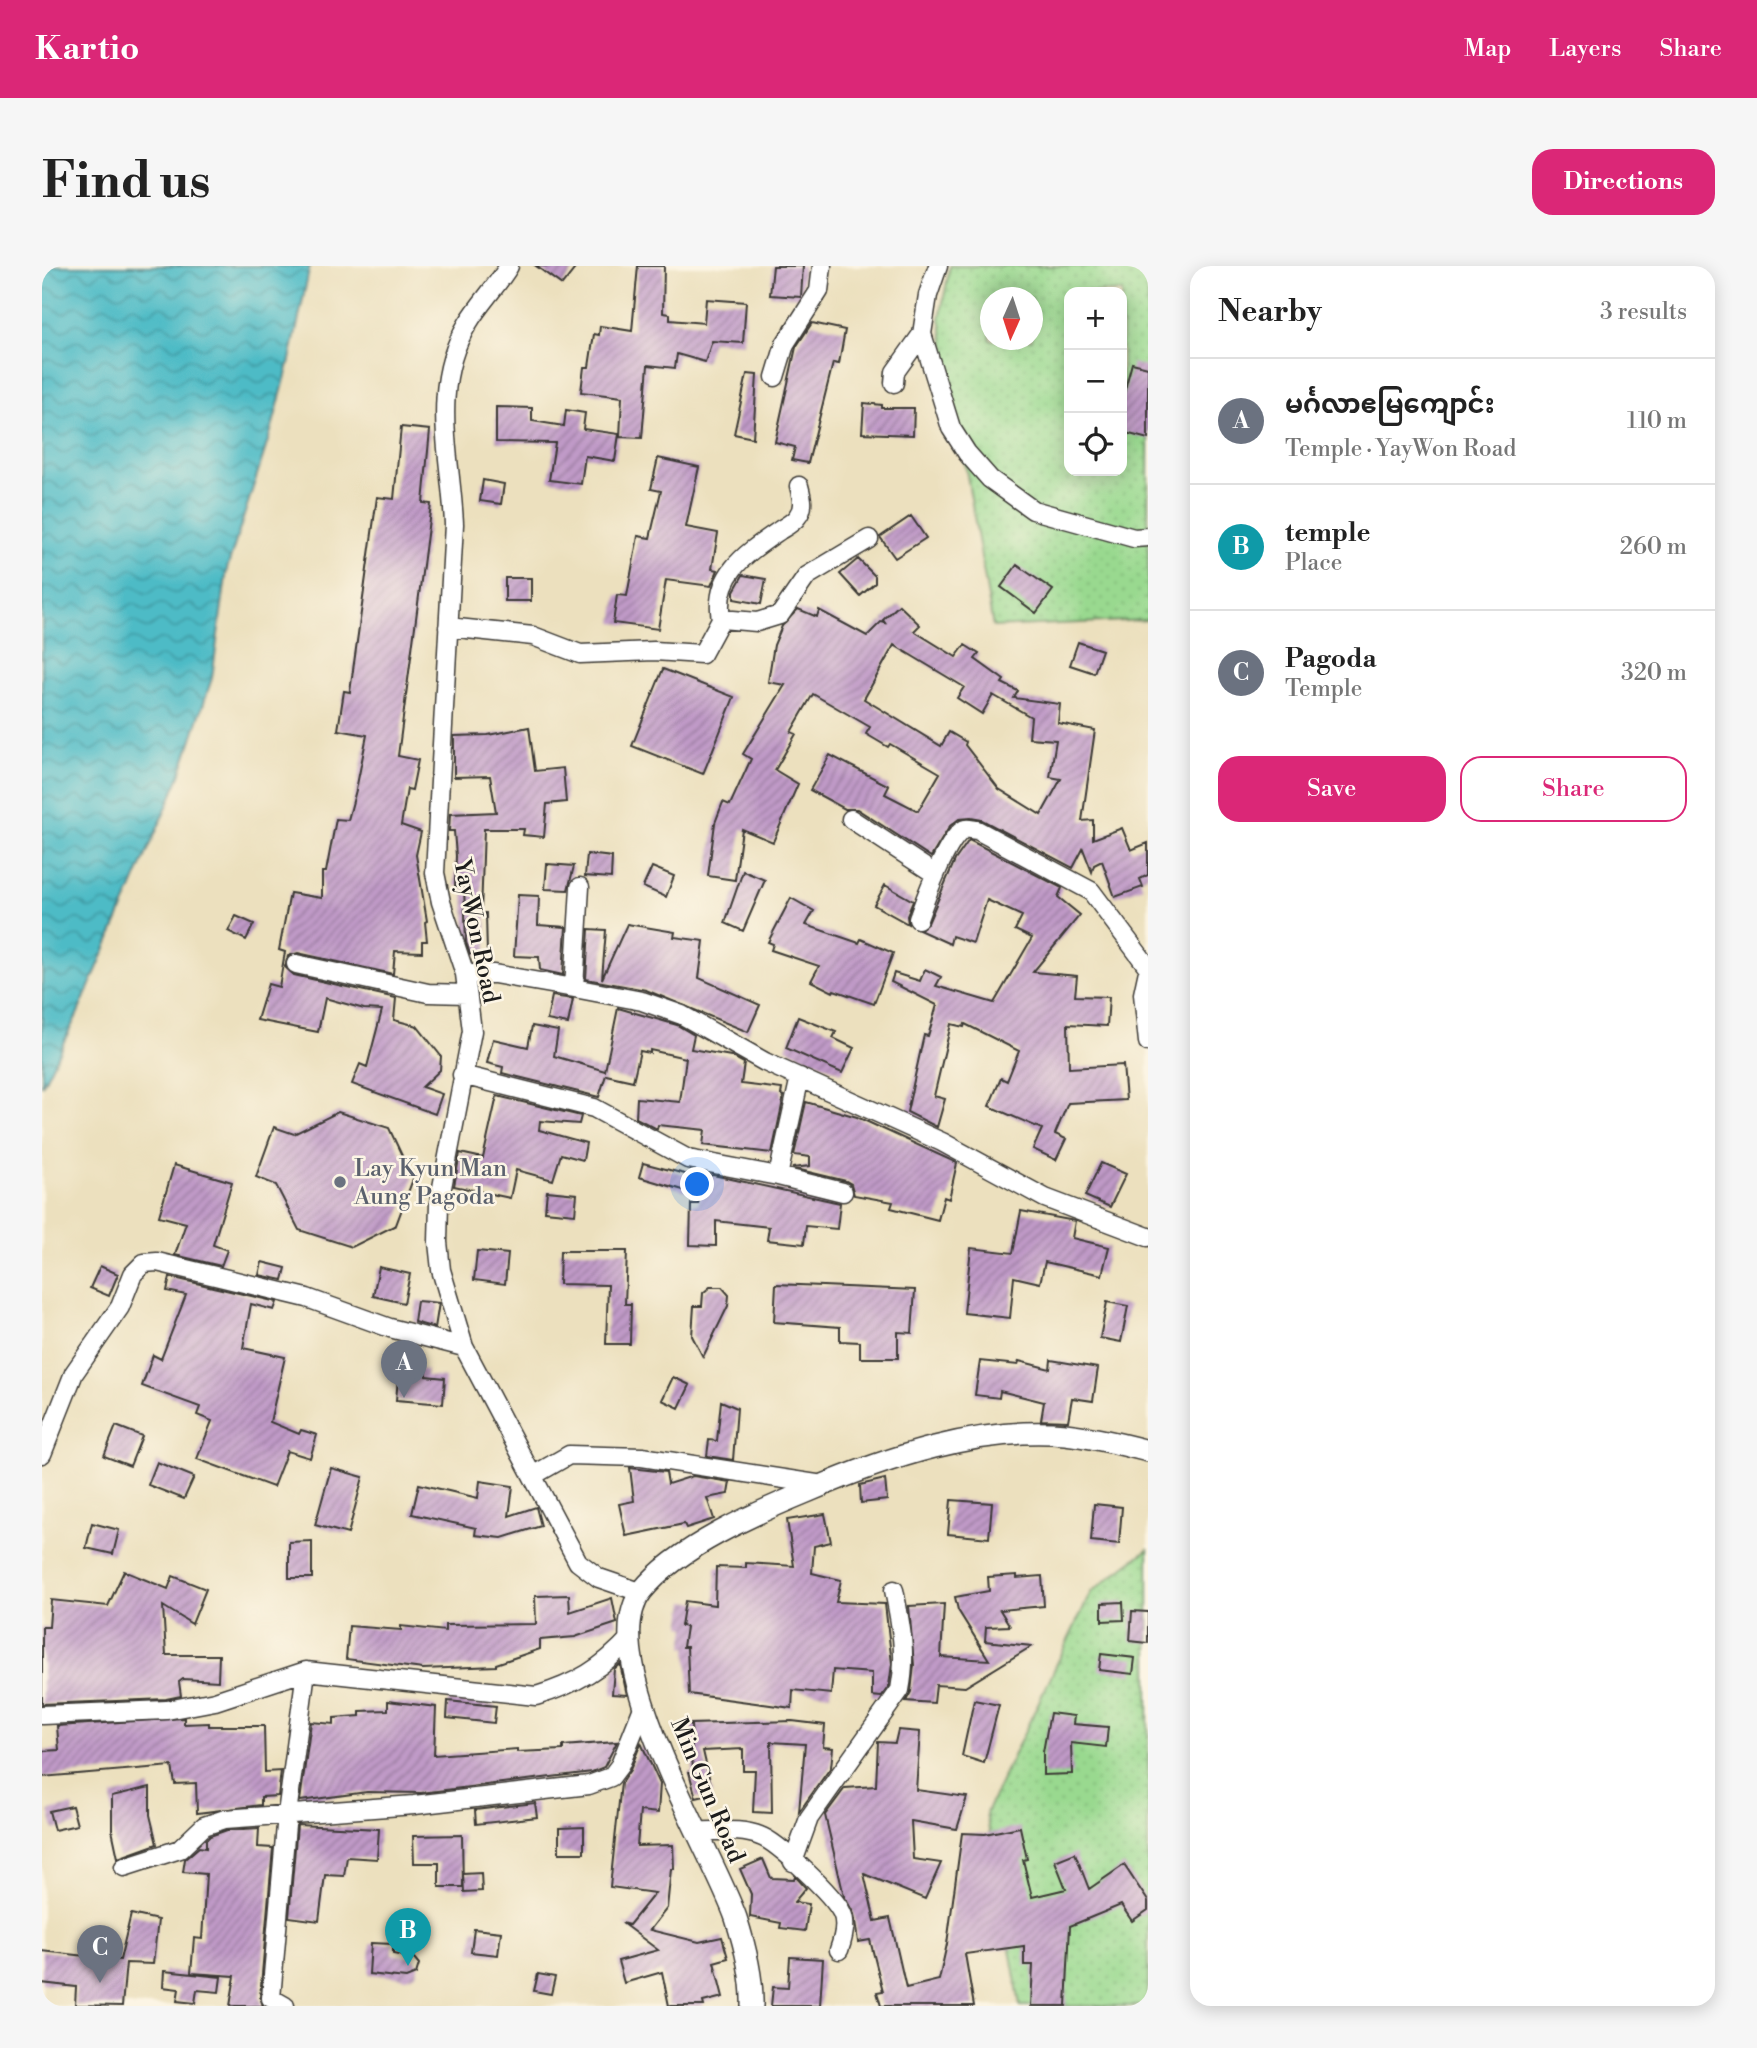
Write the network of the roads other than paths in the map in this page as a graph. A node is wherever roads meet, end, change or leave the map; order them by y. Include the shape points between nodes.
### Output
1 (509, 266) edge
2 (822, 266) edge
3 (938, 266) edge
4 (922, 334) junction
5 (775, 377) dead end
6 (894, 383) dead end
7 (799, 486) dead end
8 (1148, 537) edge
9 (869, 539) dead end
10 (721, 619) junction
11 (449, 627) junction
12 (851, 819) dead end
13 (935, 874) junction
14 (580, 887) dead end
15 (918, 919) dead end
16 (296, 964) dead end
17 (1148, 969) edge
18 (465, 974) junction
19 (574, 988) junction
20 (467, 994) junction
21 (1148, 1042) edge
22 (462, 1076) junction
23 (800, 1077) junction
24 (778, 1176) junction
25 (843, 1192) dead end
26 (1148, 1237) edge
27 (464, 1346) junction
28 (1148, 1451) edge
29 (42, 1454) edge
30 (534, 1475) junction
31 (823, 1485) junction
32 (894, 1590) dead end
33 (640, 1592) junction
34 (631, 1637) junction
35 (306, 1671) junction
36 (645, 1705) junction
37 (42, 1715) edge
38 (287, 1814) junction
39 (695, 1831) junction
40 (793, 1862) junction
41 (124, 1867) dead end
42 (839, 1950) dead end
43 (285, 2006) edge
44 (752, 2006) edge

1 - 11 street, YayWon Road via 468,324 450,361 444,389 454,524
2 - 5 street via 818,291 785,344
3 - 4 street
4 - 6 street via 895,372
4 - 8 street via 951,428 990,479 1033,510 1074,524
7 - 10 street via 803,502 797,517 751,551 724,579 719,598
9 - 10 street via 807,576 780,615 757,622
10 - 11 street via 702,654 580,653 533,636
11 - 18 street, YayWon Road via 435,873
12 - 13 street
13 - 15 street
13 - 17 street via 957,834 976,830 1091,891
14 - 19 street
16 - 20 street via 428,993
17 - 21 street via 1143,994
18 - 19 street via 495,974
18 - 20 street, YayWon Road
19 - 23 street via 642,1001 682,1015
20 - 22 street, YayWon Road via 471,1045
22 - 24 street via 594,1108 688,1159
22 - 27 street, YayWon Road via 437,1226 441,1269
23 - 24 street
23 - 26 street via 942,1142 1045,1198
24 - 25 street
27 - 29 street via 390,1328 307,1298 157,1262 144,1263 74,1373
27 - 30 street, YayWon Road
28 - 31 street via 1063,1434 964,1440
30 - 31 street via 569,1455 642,1457
30 - 33 street, YayWon Road via 578,1562 599,1578
31 - 33 street via 758,1512 708,1541 673,1562
32 - 40 street via 904,1638 900,1690 809,1818
33 - 34 street, Min Gun Road
34 - 35 street via 595,1671 571,1685 536,1696
34 - 36 street, Min Gun Road
35 - 37 street via 215,1701 167,1710
35 - 38 street
36 - 38 street via 620,1765 611,1777 589,1785
36 - 39 street, Min Gun Road via 665,1765
38 - 41 street via 226,1819 204,1826 180,1849
38 - 43 street via 271,1998
39 - 40 street via 763,1836
39 - 44 street, Min Gun Road via 736,1918
40 - 42 street via 826,1890 844,1916

